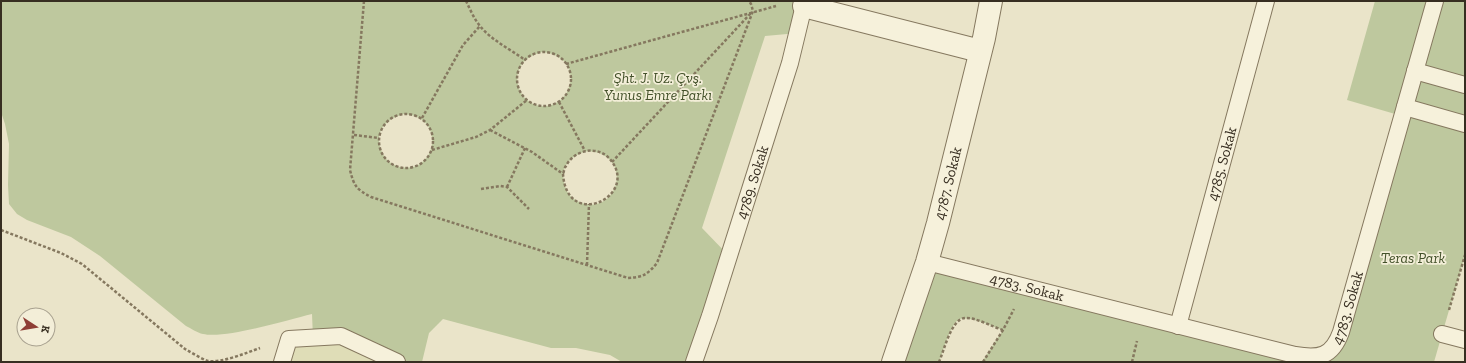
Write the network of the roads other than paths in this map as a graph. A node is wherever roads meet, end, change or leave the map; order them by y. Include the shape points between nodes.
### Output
1 (991, 1) edge
2 (1266, 1) edge
3 (1435, 1) edge
4 (805, 4) edge
5 (980, 51) junction
6 (1415, 71) junction
7 (1465, 85) edge
8 (1405, 107) junction
9 (1465, 124) edge
10 (927, 262) junction
11 (1178, 326) junction
12 (1442, 334) dead end
13 (1465, 340) edge
14 (282, 362) edge
15 (397, 362) edge
16 (694, 362) edge
17 (893, 362) edge

1 - 5 street, 4787. Sokak
2 - 11 lane, 4785. Sokak
3 - 6 lane, 4783. Sokak
4 - 5 street
4 - 16 lane, 4789. Sokak via 790,64
5 - 10 street, 4787. Sokak
6 - 7 lane
6 - 8 lane, 4783. Sokak
8 - 9 lane
8 - 11 lane, 4783. Sokak via 1342,326 1332,348 1322,356 1310,358
10 - 11 lane, 4783. Sokak
10 - 17 street, 4787. Sokak
12 - 13 lane
14 - 15 lane via 289,339 340,336

